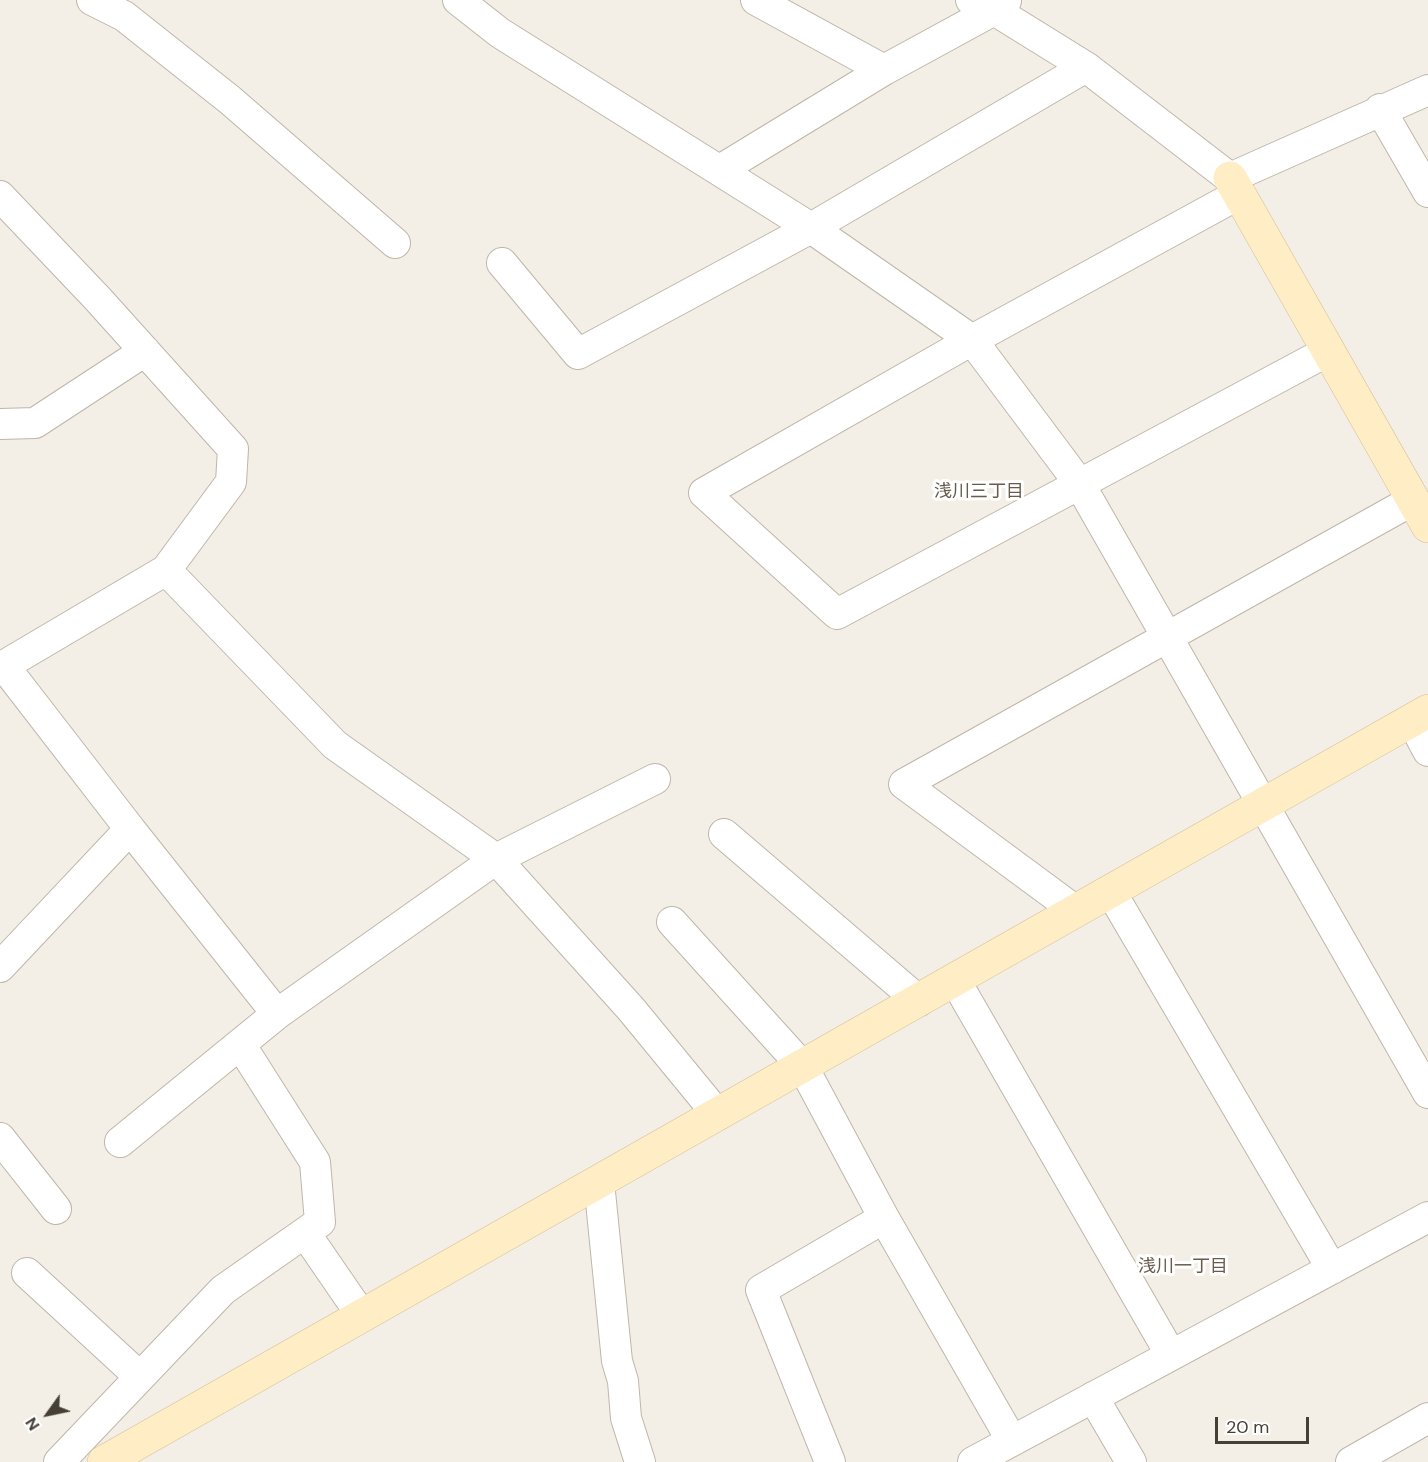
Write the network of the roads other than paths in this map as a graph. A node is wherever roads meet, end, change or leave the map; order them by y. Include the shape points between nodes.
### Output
1 (92, 0) edge
2 (458, 0) edge
3 (756, 0) edge
4 (991, 3) edge
5 (1086, 67) junction
6 (884, 70) junction
7 (1428, 90) edge
8 (1380, 109) junction
9 (720, 170) junction
10 (1234, 186) junction
11 (1428, 192) edge
12 (0, 195) edge
13 (811, 228) junction
14 (395, 243) dead end
15 (502, 263) dead end
16 (972, 340) junction
17 (145, 351) junction
18 (1328, 351) junction
19 (0, 424) edge
20 (1079, 483) junction
21 (1421, 513) edge
22 (166, 570) junction
23 (1168, 639) junction
24 (2, 667) edge
25 (1420, 716) edge
26 (1428, 751) edge
27 (655, 779) dead end
28 (1263, 805) junction
29 (130, 829) junction
30 (724, 834) dead end
31 (496, 859) junction
32 (1111, 892) junction
33 (1076, 911) junction
34 (672, 922) dead end
35 (0, 967) edge
36 (956, 980) junction
37 (919, 1001) junction
38 (277, 1014) junction
39 (240, 1044) junction
40 (803, 1067) junction
41 (1428, 1093) edge
42 (718, 1115) junction
43 (0, 1138) edge
44 (120, 1142) dead end
45 (599, 1182) junction
46 (56, 1209) dead end
47 (1428, 1217) edge
48 (884, 1218) junction
49 (305, 1233) junction
50 (1332, 1269) junction
51 (27, 1273) dead end
52 (362, 1316) junction
53 (1171, 1355) junction
54 (140, 1377) junction
55 (1093, 1397) junction
56 (1428, 1418) edge
57 (1012, 1441) junction
58 (110, 1461) edge
59 (59, 1462) edge
60 (640, 1462) edge
61 (830, 1462) edge
62 (973, 1462) edge
63 (1131, 1462) edge
64 (1351, 1462) edge

1 - 14 street via 124,16 230,100
2 - 9 street via 500,33
3 - 6 street
4 - 5 street
4 - 6 street
5 - 10 street
5 - 13 street
6 - 9 street
7 - 8 street
8 - 10 street
8 - 11 street
9 - 13 street
10 - 16 street
10 - 18 street
12 - 17 street
13 - 15 street via 578,354
13 - 16 street
16 - 20 street
16 - 20 street via 704,493 837,614
17 - 19 street via 35,423
17 - 22 street via 233,449 231,482
18 - 20 street
18 - 21 street
20 - 23 street
21 - 23 street
22 - 24 street
22 - 31 street via 335,745
23 - 28 street
23 - 33 street via 904,784
24 - 29 street
25 - 26 street
25 - 28 street
27 - 31 street
28 - 32 street
28 - 41 street
29 - 35 street
29 - 38 street
30 - 37 street
31 - 38 street
31 - 42 street via 631,1010
32 - 33 street
32 - 50 street
33 - 36 street
34 - 40 street
36 - 37 street
36 - 53 street
37 - 40 street
38 - 39 street
39 - 44 street
39 - 49 street via 315,1162 320,1222
40 - 42 street
40 - 48 street
42 - 45 street
43 - 46 street
45 - 52 street
45 - 60 street via 617,1361 626,1418
47 - 50 street
48 - 57 street
48 - 61 street via 761,1290
49 - 52 street
49 - 54 street via 223,1290
50 - 53 street
51 - 54 street
52 - 58 street
53 - 55 street
54 - 59 street
55 - 57 street
55 - 63 street
56 - 64 street
57 - 62 street

